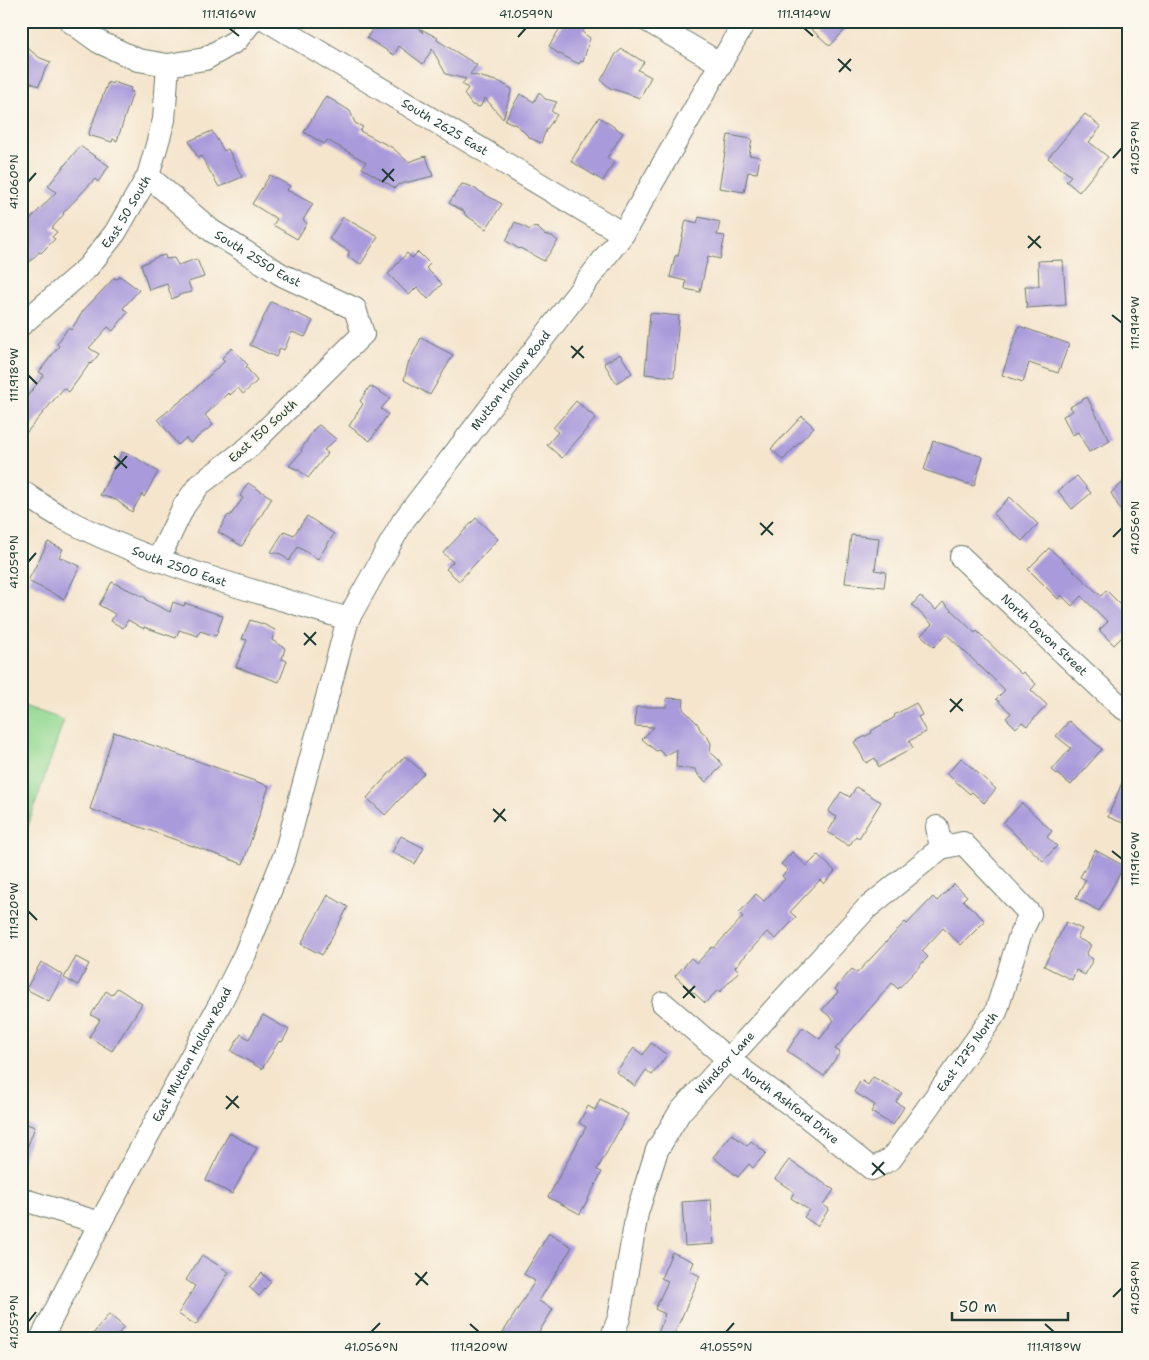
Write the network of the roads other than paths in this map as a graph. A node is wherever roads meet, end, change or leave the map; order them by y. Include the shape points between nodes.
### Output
1 (70, 21) edge
2 (252, 21) edge
3 (268, 21) edge
4 (648, 21) edge
5 (745, 21) edge
6 (168, 64) junction
7 (721, 64) junction
8 (148, 176) junction
9 (623, 234) junction
10 (21, 325) edge
11 (363, 334) joint
12 (21, 491) edge
13 (961, 557) dead end
14 (158, 560) junction
15 (348, 619) junction
16 (1128, 710) edge
17 (311, 756) joint
18 (1030, 914) joint
19 (663, 1003) dead end
20 (729, 1060) junction
21 (872, 1169) joint
22 (21, 1199) edge
23 (100, 1223) junction
24 (41, 1339) edge
25 (611, 1339) edge

1 - 6 street via 99,42 138,60
2 - 6 street via 236,41 205,59
3 - 9 street, South 2625 East
4 - 7 street
5 - 7 street, Mutton Hollow Road
6 - 8 street, East 50 South via 164,120
7 - 9 street, Mutton Hollow Road
8 - 10 street, East 50 South via 115,233 88,267
8 - 11 street, South 2550 East via 212,231 282,275 355,309
9 - 15 street, Mutton Hollow Road via 403,521
11 - 14 street, East 150 South via 249,447 199,485 184,506
12 - 14 street, South 2500 East via 61,517
13 - 16 street, North Devon Street
14 - 15 street, South 2500 East
15 - 17 street, Mutton Hollow Road
17 - 23 street, East Mutton Hollow Road via 285,854 245,954
18 - 20 street, Windsor Lane via 963,843 939,838 866,909
18 - 21 street, East 1275 North via 1020,935 996,1012 891,1159
19 - 20 street, North Ashford Drive
20 - 21 street, North Ashford Drive
20 - 25 street, Windsor Lane via 680,1112 657,1150 637,1213 620,1318
22 - 23 street
23 - 24 street, East Mutton Hollow Road

